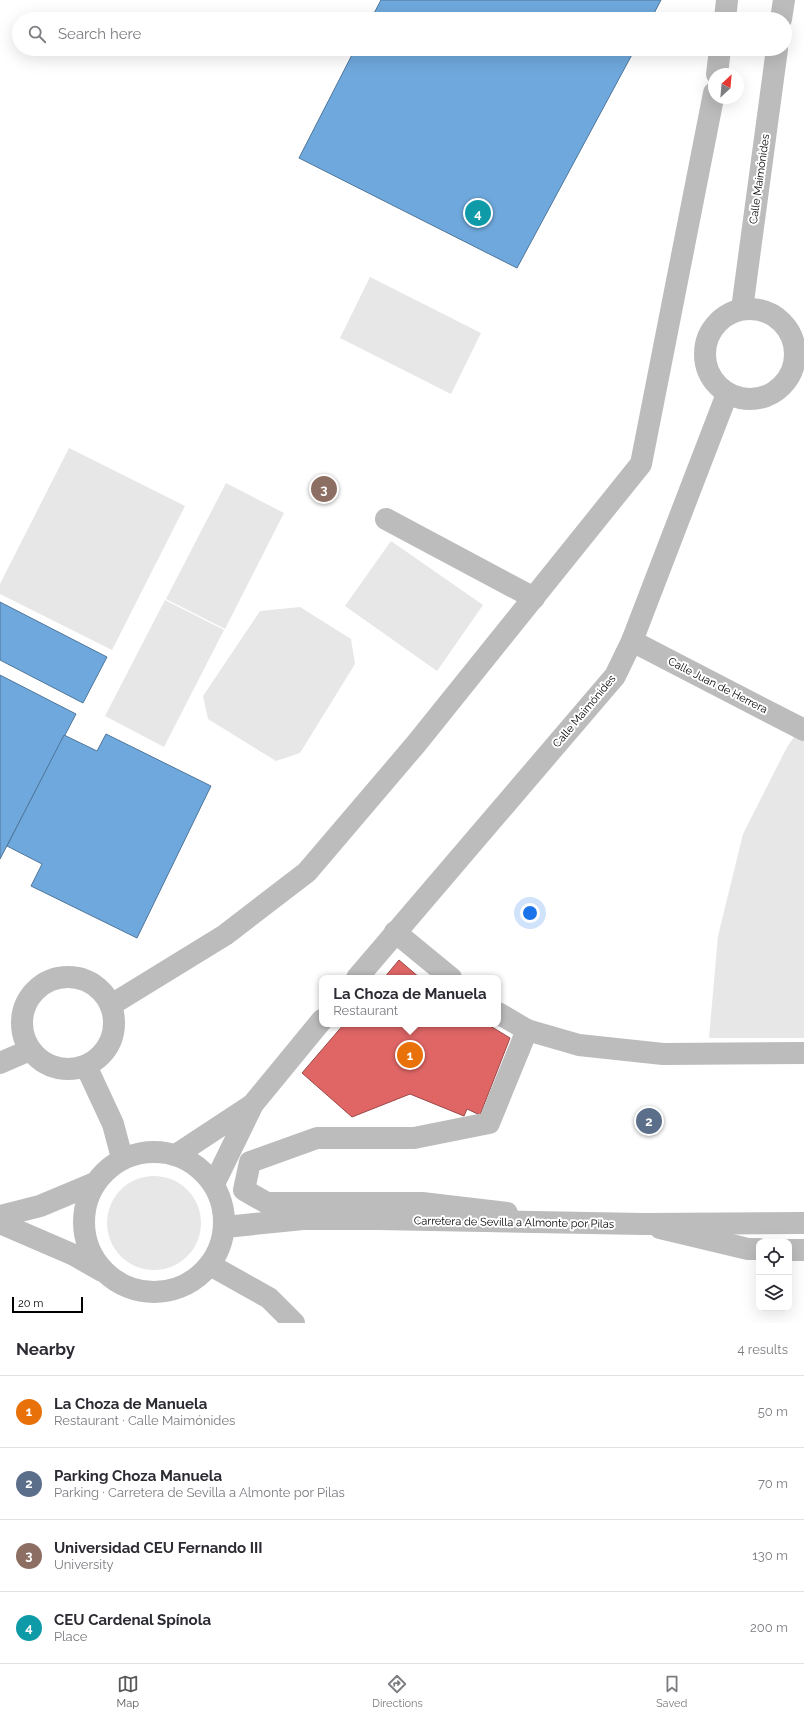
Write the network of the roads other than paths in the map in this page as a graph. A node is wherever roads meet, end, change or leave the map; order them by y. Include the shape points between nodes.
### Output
1 (727, 0) edge
2 (784, 0) edge
3 (725, 12) edge
4 (782, 12) edge
5 (719, 56) edge
6 (776, 56) edge
7 (718, 68) edge
8 (712, 104) edge
9 (742, 309) junction
10 (800, 360) edge
11 (727, 394) junction
12 (386, 519) dead end
13 (534, 598) junction
14 (632, 641) junction
15 (804, 730) edge
16 (395, 932) junction
17 (359, 975) edge
18 (447, 975) edge
19 (111, 1005) junction
20 (501, 1015) edge
21 (319, 1024) edge
22 (527, 1030) junction
23 (30, 1050) junction
24 (804, 1054) edge
25 (0, 1063) edge
26 (86, 1066) junction
27 (253, 1104) junction
28 (176, 1154) junction
29 (122, 1158) junction
30 (95, 1183) junction
31 (214, 1184) junction
32 (0, 1216) edge
33 (0, 1223) edge
34 (594, 1223) junction
35 (804, 1223) edge
36 (643, 1224) junction
37 (225, 1227) junction
38 (756, 1249) edge
39 (792, 1250) edge
40 (804, 1250) edge
41 (210, 1265) junction
42 (105, 1273) junction
43 (294, 1323) edge

1 - 3 street
2 - 4 street
5 - 7 street
6 - 9 street, Calle Maimónides
8 - 13 street via 641,464
9 - 10 street via 766,311 780,319 788,328
9 - 11 street via 727,315 714,325 704,353 707,369 714,383
10 - 11 street via 789,379 778,390 764,398 742,399
11 - 14 street, Calle Maimónides
12 - 13 street
13 - 19 street via 416,744 307,872 225,935
14 - 15 street, Calle Juan de Herrera
14 - 16 street, Calle Maimónides via 615,676
16 - 17 street, Calle Maimónides
16 - 18 street
19 - 23 street via 102,992 89,982 74,978 58,978 43,984 31,995 24,1010 22,1025
19 - 26 street via 114,1019 113,1034 108,1048 98,1059
20 - 22 street
21 - 27 street
22 - 24 street via 579,1045 663,1054
22 - 34 street via 489,1123 414,1138 316,1138 250,1162 244,1190 267,1203 422,1203
23 - 25 street
23 - 26 street via 44,1063 57,1068 72,1070
26 - 29 street via 113,1124
27 - 28 street
27 - 31 street
28 - 29 street via 152,1152
28 - 31 street via 198,1166
29 - 30 street
30 - 32 street via 40,1206
30 - 42 street via 85,1205 84,1229 91,1253
31 - 37 street via 223,1205
33 - 42 street via 74,1255
34 - 36 street, Carretera de Sevilla a Almonte por Pilas
34 - 37 street, Carretera de Sevilla a Almonte por Pilas via 303,1219
35 - 36 street, Carretera de Sevilla a Almonte por Pilas
36 - 38 street
37 - 41 street via 220,1247
39 - 40 street
41 - 42 street via 193,1281 171,1291 148,1292 125,1286
41 - 43 street via 269,1298

